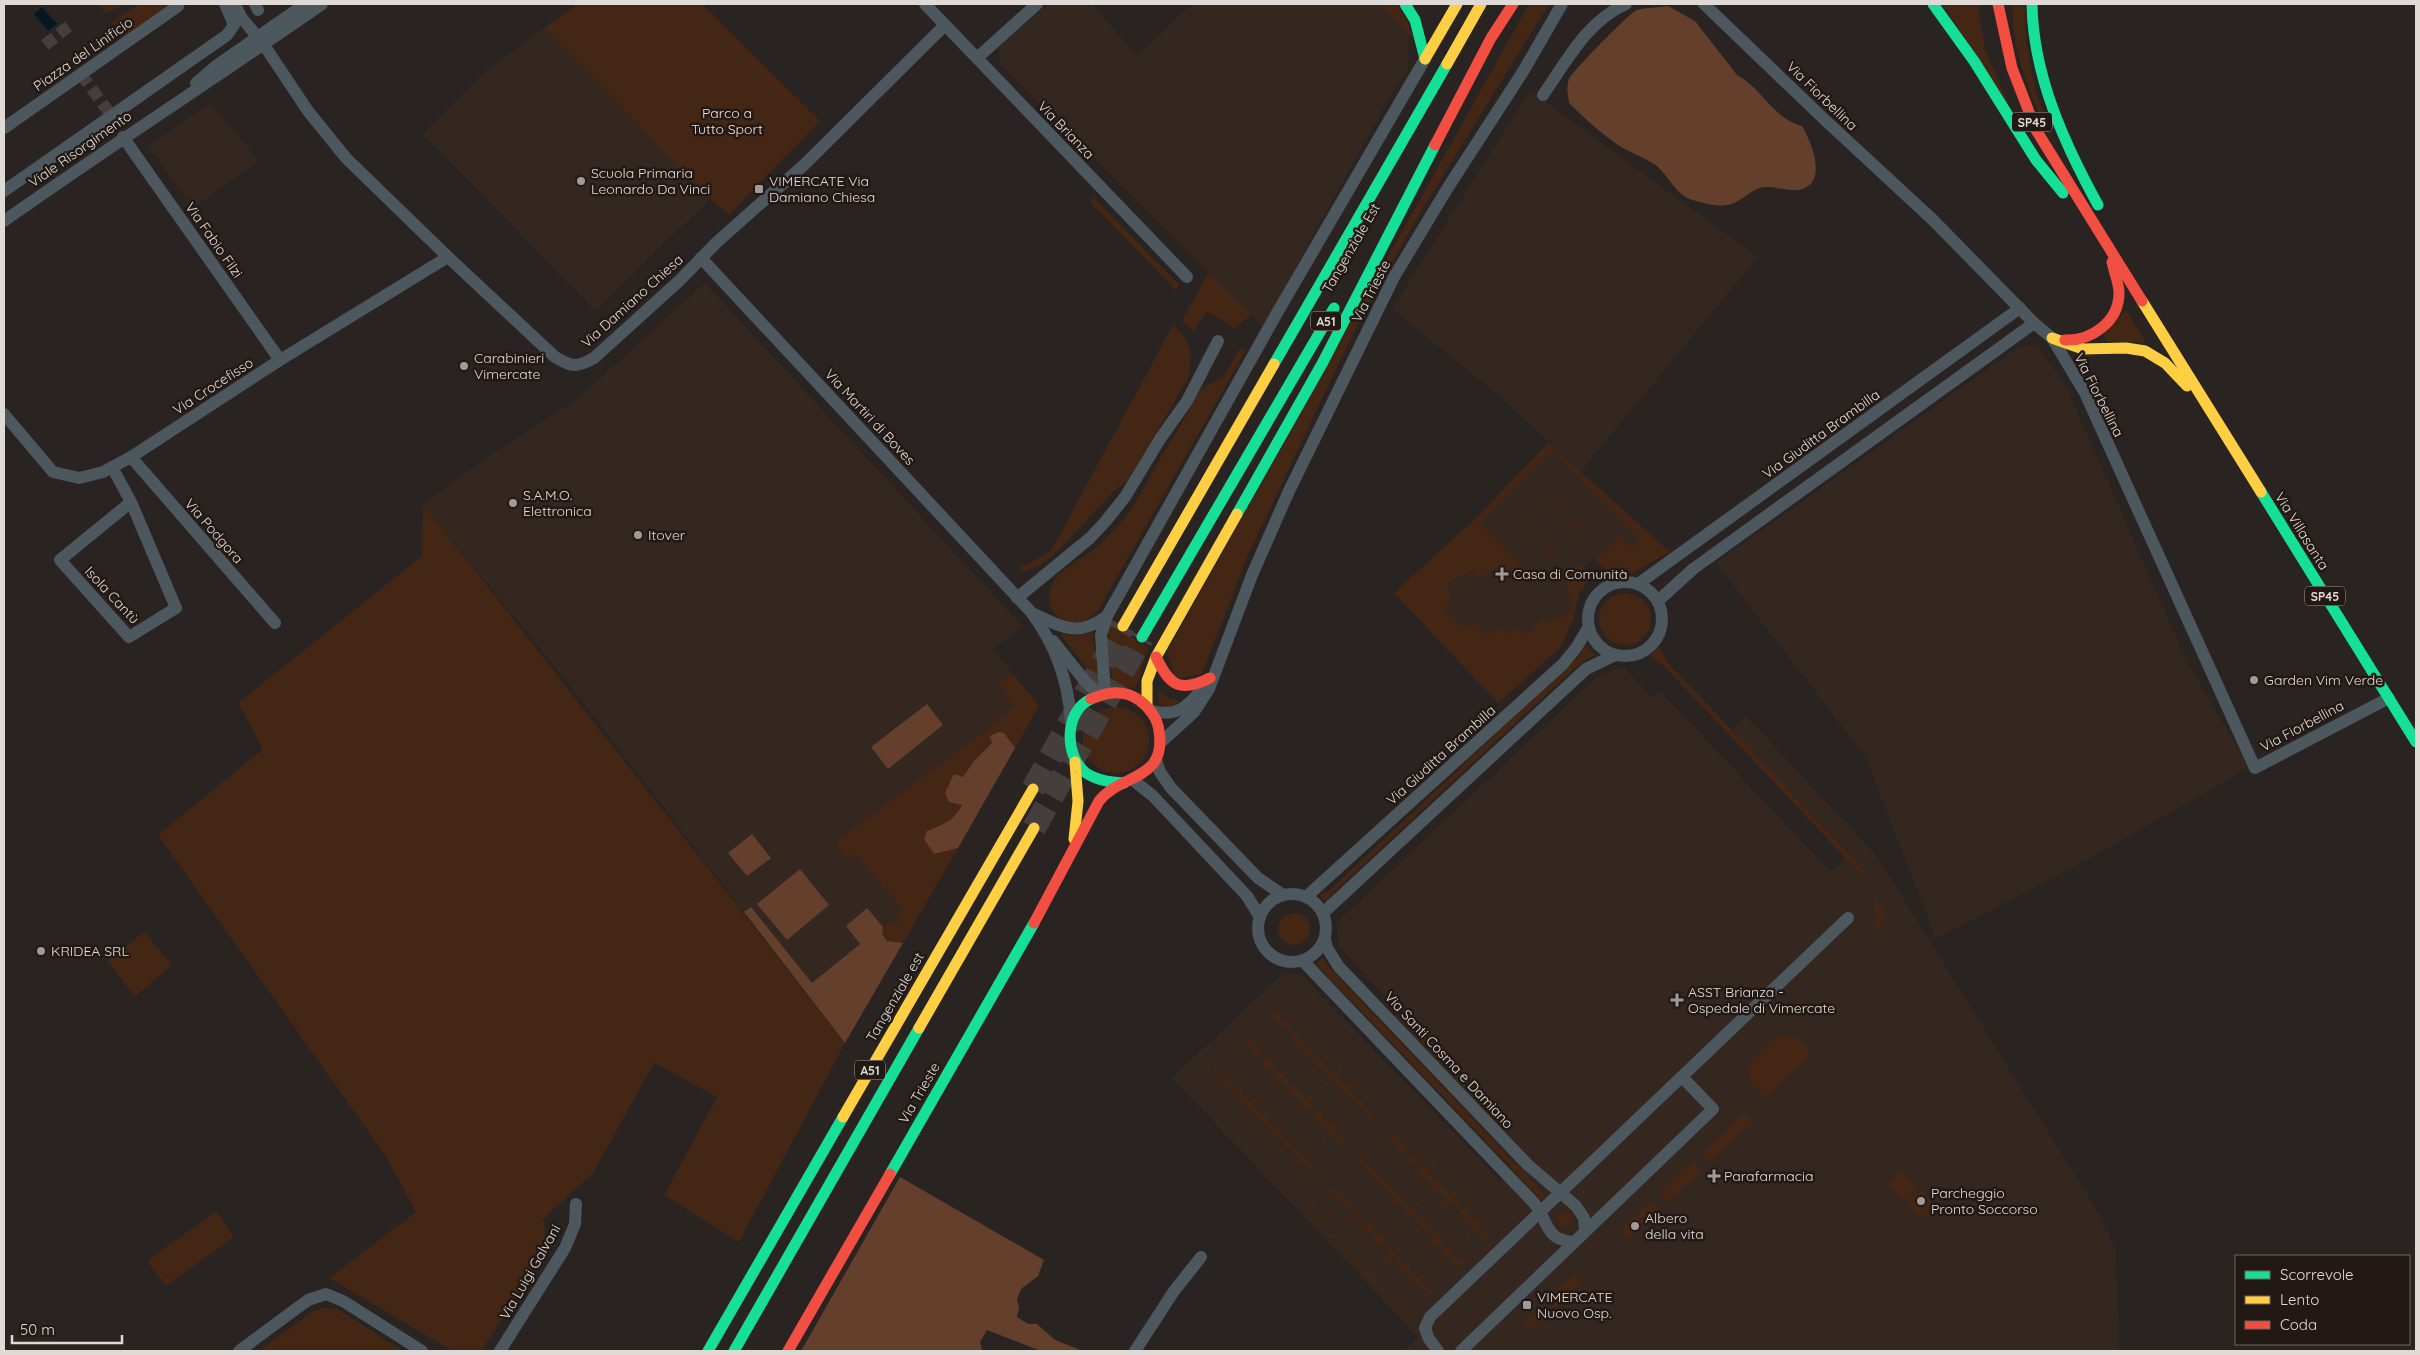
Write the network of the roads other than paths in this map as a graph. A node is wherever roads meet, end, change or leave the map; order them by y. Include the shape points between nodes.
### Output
1 (177, 4) edge
2 (225, 4) edge
3 (235, 4) edge
4 (305, 4) edge
5 (322, 4) edge
6 (924, 4) edge
7 (1037, 4) edge
8 (1405, 4) edge
9 (1457, 4) edge
10 (1481, 4) edge
11 (1511, 4) edge
12 (1562, 4) edge
13 (1626, 4) edge
14 (1704, 4) edge
15 (1933, 4) edge
16 (1998, 4) edge
17 (2032, 4) edge
18 (945, 25) junction
19 (1491, 38) junction
20 (261, 41) junction
21 (977, 58) junction
22 (1425, 59) junction
23 (1544, 95) dead end
24 (4, 128) edge
25 (123, 137) junction
26 (4, 191) edge
27 (2103, 214) dead end
28 (4, 221) edge
29 (2096, 227) junction
30 (2107, 243) junction
31 (2122, 247) dead end
32 (1366, 252) dead end
33 (448, 257) junction
34 (701, 258) junction
35 (1187, 277) dead end
36 (1341, 295) dead end
37 (2020, 308) junction
38 (2034, 323) junction
39 (2052, 338) junction
40 (1218, 341) dead end
41 (280, 360) junction
42 (2190, 376) junction
43 (2210, 412) junction
44 (4, 414) edge
45 (131, 457) junction
46 (112, 468) junction
47 (131, 502) junction
48 (1638, 584) junction
49 (1017, 598) junction
50 (1658, 601) junction
51 (1031, 612) junction
52 (1107, 616) junction
53 (275, 623) dead end
54 (1123, 626) tunnel mouth
55 (1588, 628) junction
56 (1048, 635) junction
57 (1142, 637) tunnel mouth
58 (1615, 655) junction
59 (1156, 658) junction
60 (1218, 666) junction
61 (1210, 678) junction
62 (1103, 694) junction
63 (2389, 698) junction
64 (1149, 708) junction
65 (1071, 723) junction
66 (2416, 742) edge
67 (1160, 743) junction
68 (1156, 760) junction
69 (1076, 762) junction
70 (1129, 782) junction
71 (1032, 789) tunnel mouth
72 (1034, 828) tunnel mouth
73 (1073, 848) junction
74 (1284, 895) junction
75 (1306, 897) junction
76 (1323, 913) junction
77 (1260, 917) junction
78 (1848, 918) dead end
79 (1325, 940) junction
80 (1303, 961) junction
81 (1683, 1078) junction
82 (1561, 1193) junction
83 (576, 1204) dead end
84 (1541, 1212) junction
85 (1585, 1231) junction
86 (1574, 1242) junction
87 (1201, 1256) dead end
88 (239, 1351) edge
89 (422, 1351) edge
90 (500, 1351) edge
91 (708, 1351) edge
92 (734, 1351) edge
93 (788, 1351) edge
94 (1135, 1351) edge
95 (1438, 1351) edge
96 (1461, 1351) edge

1 - 24 street, Piazza del Linificio
2 - 26 street via 234,25 227,34
3 - 20 street, Via Damiano Chiesa via 241,17
4 - 20 street, Viale Risorgimento
5 - 20 street, Viale Risorgimento
6 - 18 street, Via Brianza
7 - 21 street
8 - 22 main road via 1415,20
9 - 22 main road
10 - 54 main road, Tangenziale Est / A51
11 - 19 main road, Tangenziale Est
12 - 60 street, Via Trieste via 1394,277 1289,491 1252,575
13 - 23 street via 1611,10 1587,31
14 - 37 street, Via Fiorbellina via 1933,220
15 - 29 main road via 1974,61 2036,160
16 - 29 main road, SP45 via 2002,38 2027,111
17 - 27 main road via 2035,47 2046,84 2079,173
18 - 21 street, Via Brianza
18 - 34 street, Via Damiano Chiesa via 805,164
19 - 32 main road, Tangenziale Est
19 - 59 main road via 1323,362
20 - 25 street, Viale Risorgimento
20 - 33 street, Via Damiano Chiesa via 326,135
21 - 35 street, Via Brianza
22 - 52 street via 1277,313
25 - 28 street, Viale Risorgimento
25 - 41 street, Via Fabio Filzi
29 - 30 main road, SP45
30 - 39 main road via 2120,293 2116,311 2102,329 2083,339
30 - 42 main road, SP45
31 - 42 main road via 2176,339
33 - 34 street, Via Damiano Chiesa via 555,357 569,366 581,366 594,358
33 - 41 street, Via Crocefisso
34 - 49 street, Via Martiri di Boves
36 - 57 main road, Tangenziale Est / A51
37 - 38 street, Via Fiorbellina
37 - 48 street, Via Giuditta Brambilla
38 - 39 street, Via Fiorbellina
38 - 50 street via 1693,569
39 - 43 main road via 2087,349 2139,349 2161,360 2178,375
39 - 63 street, Via Fiorbellina via 2085,394 2255,768
40 - 49 street via 1186,401 1115,510 1090,538
41 - 45 street, Via Crocefisso
42 - 43 main road, SP45
43 - 63 main road, Via Villasanta / SP45
44 - 46 street, Via Crocefisso via 57,475 85,478
45 - 46 street, Via Crocefisso
45 - 53 street, Via Podgora
46 - 47 street, Isola Cantù
47 - 47 street, Isola Cantù via 60,560 129,637 176,608
48 - 50 street
48 - 55 street, Via Giuditta Brambilla via 1626,581 1600,590 1590,605
49 - 51 street, Via Martiri di Boves
50 - 58 street via 1662,621 1655,641 1636,655
51 - 52 street, Via Martiri di Boves via 1076,630 1094,626
51 - 56 street, Via Martiri di Boves
52 - 62 street via 1101,635
55 - 58 street via 1598,645
55 - 75 street, Via Giuditta Brambilla via 1563,664
56 - 62 street, Via Martiri di Boves via 1085,681
56 - 65 street, Via Martiri di Boves via 1068,685
58 - 76 street via 1586,669
59 - 61 main road via 1169,679 1178,686 1194,687
59 - 64 main road via 1147,681
60 - 61 street, Via Trieste
60 - 67 street, Via Trieste via 1209,689 1194,712
61 - 64 street, Via Trieste via 1184,708 1164,714
62 - 64 main road via 1125,694 1137,698
62 - 65 main road via 1078,710
63 - 66 main road, Via Villasanta / SP45
64 - 67 main road via 1160,732
65 - 69 main road, Via Trieste via 1070,743
67 - 68 main road
68 - 70 main road, Via Trieste via 1142,775
68 - 74 street via 1171,788 1258,878
69 - 70 main road via 1084,773 1097,780 1110,784
69 - 73 main road, Via Trieste via 1078,801
70 - 73 main road, Via Trieste via 1103,797
70 - 77 street via 1153,796 1247,896
71 - 91 main road, Tangenziale est / A51
72 - 92 main road, A51
73 - 93 main road, Via Trieste via 1045,904
74 - 75 street
74 - 77 street via 1273,900
75 - 76 street
76 - 79 street, Via Santi Cosma e Damiano
77 - 80 street via 1260,939 1265,948 1282,961
78 - 81 street
79 - 80 street via 1320,949
79 - 82 street, Via Santi Cosma e Damiano via 1339,967 1528,1165
80 - 84 street
81 - 82 street
81 - 85 street via 1713,1109
82 - 84 street
82 - 85 street, Via Santi Cosma e Damiano via 1581,1213
83 - 90 street, Via Luigi Galvani via 575,1224 565,1248
84 - 86 street via 1550,1233 1558,1239
84 - 95 street via 1430,1317 1425,1328
85 - 86 street
86 - 96 street
87 - 94 street
88 - 89 street via 308,1300 326,1294 343,1301

